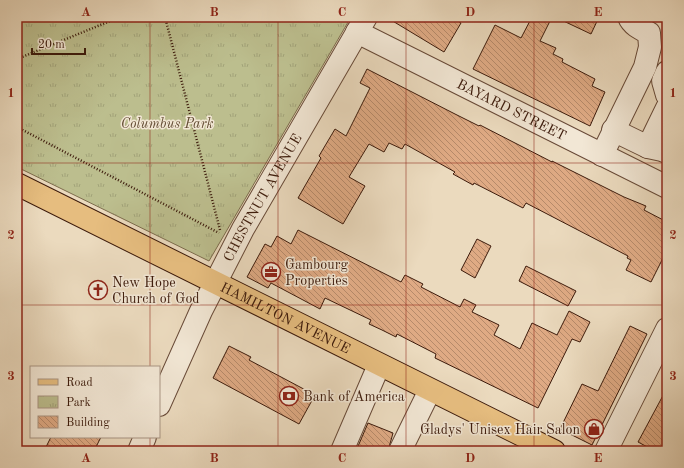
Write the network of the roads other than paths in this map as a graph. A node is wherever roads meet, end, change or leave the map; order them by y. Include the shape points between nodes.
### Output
1 (629, 17) edge
2 (361, 25) edge
3 (667, 72) edge
4 (667, 95) edge
5 (667, 108) edge
6 (613, 130) junction
7 (657, 150) edge
8 (602, 154) junction
9 (17, 184) edge
10 (667, 187) edge
11 (215, 282) junction
12 (667, 329) edge
13 (379, 365) junction
14 (430, 390) junction
15 (160, 403) edge
16 (145, 438) edge
17 (403, 446) edge
18 (139, 451) edge
19 (342, 451) edge
20 (554, 451) edge
21 (606, 451) edge

1 - 6 street via 634,25 648,34 650,47 645,67
2 - 8 street, BAYARD STREET
2 - 11 street, CHESTNUT AVENUE
3 - 4 street via 663,81
5 - 7 street
6 - 7 street
6 - 8 street
8 - 10 street, BAYARD STREET
9 - 11 main road, HAMILTON AVENUE
11 - 13 main road, HAMILTON AVENUE
11 - 15 street, CHESTNUT AVENUE
12 - 21 street
13 - 14 main road, HAMILTON AVENUE
13 - 19 street
14 - 17 street
14 - 20 main road, HAMILTON AVENUE
16 - 18 street

